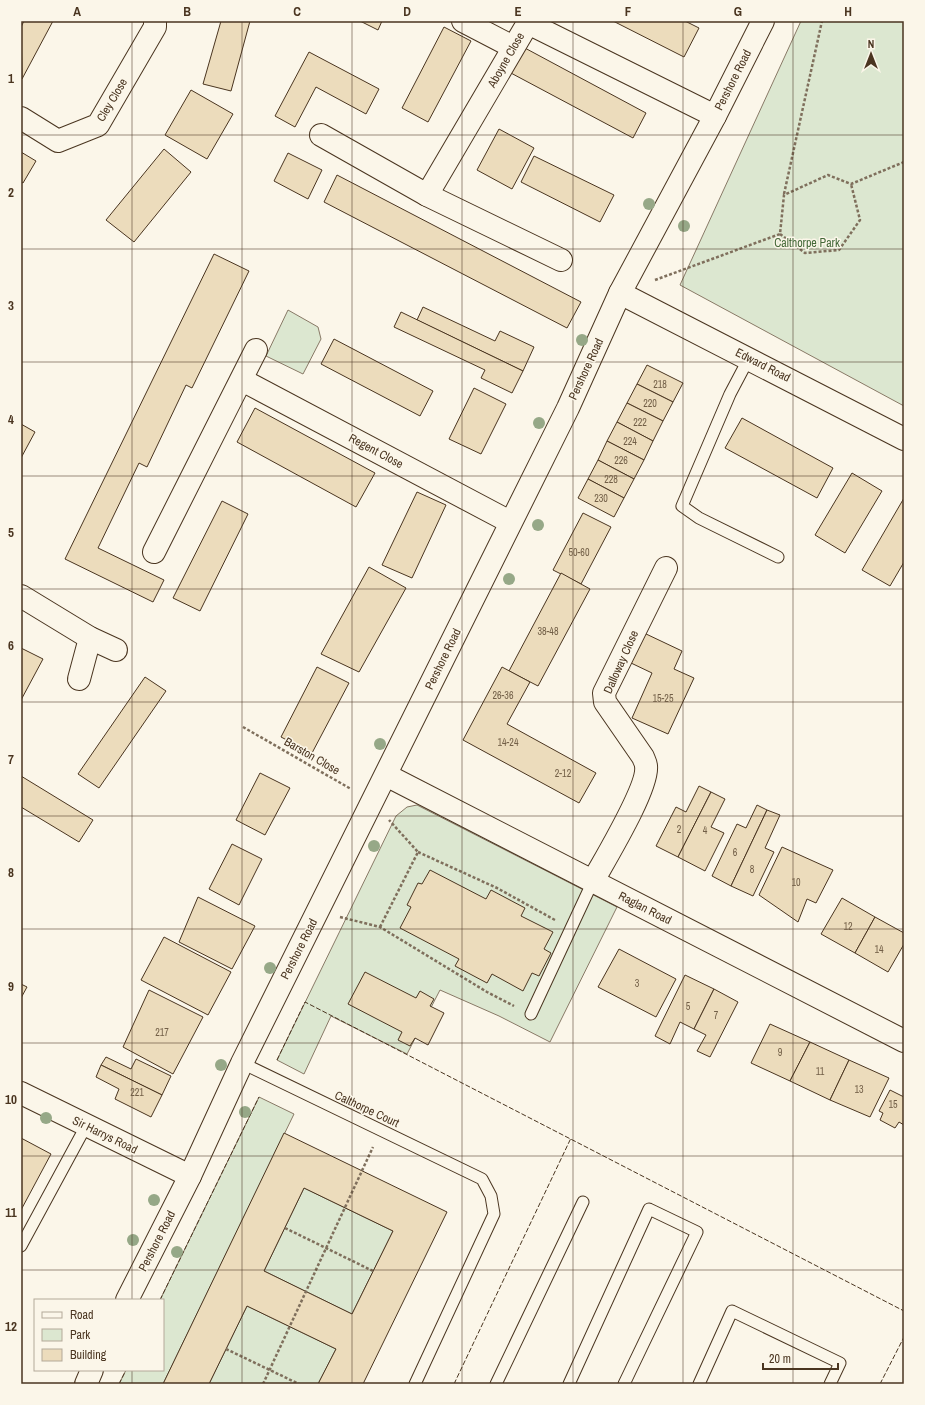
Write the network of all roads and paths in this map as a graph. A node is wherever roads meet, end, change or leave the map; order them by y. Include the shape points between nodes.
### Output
1 (155, 21) edge
2 (463, 21) edge
3 (763, 21) edge
4 (822, 21) edge
5 (513, 47) junction
6 (715, 116) junction
7 (21, 118) edge
8 (322, 135) dead end
9 (904, 162) edge
10 (851, 184) junction
11 (427, 195) junction
12 (784, 195) junction
13 (780, 234) junction
14 (561, 260) dead end
15 (620, 293) junction
16 (256, 350) dead end
17 (749, 358) junction
18 (242, 380) junction
19 (904, 439) edge
20 (510, 522) junction
21 (154, 552) dead end
22 (778, 557) dead end
23 (666, 568) dead end
24 (21, 596) edge
25 (90, 638) junction
26 (116, 650) dead end
27 (79, 679) dead end
28 (243, 726) dead end
29 (386, 775) junction
30 (373, 802) junction
31 (418, 852) junction
32 (594, 881) junction
33 (318, 910) junction
34 (380, 927) junction
35 (571, 929) junction
36 (531, 1014) joint
37 (904, 1041) edge
38 (242, 1063) junction
39 (21, 1093) edge
40 (86, 1126) junction
41 (381, 1130) junction
42 (190, 1176) junction
43 (583, 1202) dead end
44 (285, 1228) dead end
45 (21, 1246) edge
46 (326, 1248) junction
47 (373, 1271) dead end
48 (128, 1299) edge
49 (226, 1349) dead end
50 (270, 1369) junction
51 (92, 1371) edge
52 (86, 1384) edge
53 (263, 1384) edge
54 (299, 1384) edge
55 (414, 1384) edge
56 (496, 1384) edge
57 (569, 1384) edge
58 (624, 1384) edge
59 (699, 1384) edge
60 (830, 1384) edge

1 - 7 street, Cley Close via 155,27 98,125 58,141
2 - 5 street
3 - 6 street, Pershore Road
4 - 12 path
5 - 6 street, Aboyne Close via 528,23
5 - 11 street, Aboyne Close
6 - 15 street, Pershore Road
8 - 11 street
9 - 10 path
10 - 12 path via 828,174
10 - 13 path via 860,220 839,250 805,253
11 - 14 street
12 - 13 path
13 - 15 path
15 - 17 street, Edward Road
15 - 20 street, Pershore Road via 568,408
16 - 18 street
17 - 19 street, Edward Road
17 - 22 lane via 730,394 682,506 699,518
18 - 20 street, Regent Close
18 - 21 street
20 - 29 street, Pershore Road
23 - 32 street, Dalloway Close via 604,693 605,702 646,765 646,774 639,795
24 - 25 street
25 - 26 street
25 - 27 street
28 - 30 path, Barston Close
29 - 30 street, Pershore Road
29 - 32 street, Raglan Road
30 - 31 path, Barston Close
30 - 33 street, Pershore Road
31 - 34 path
31 - 35 path via 497,888
32 - 35 lane
32 - 37 street, Raglan Road
33 - 34 path
33 - 38 street, Pershore Road
34 - 36 path via 487,992
35 - 36 lane
38 - 41 lane, Calthorpe Court
38 - 42 street, Pershore Road
39 - 40 street, Sir Harrys Road
40 - 42 street, Sir Harrys Road
40 - 45 lane
41 - 46 path
41 - 55 lane, Calthorpe Court via 482,1178 491,1196 494,1214
42 - 48 street, Pershore Road
43 - 56 lane
44 - 46 path
46 - 47 path
46 - 50 path
49 - 50 path
50 - 53 path
50 - 54 path
51 - 52 street
57 - 58 lane via 649,1209 697,1232
59 - 60 lane via 732,1311 840,1363

